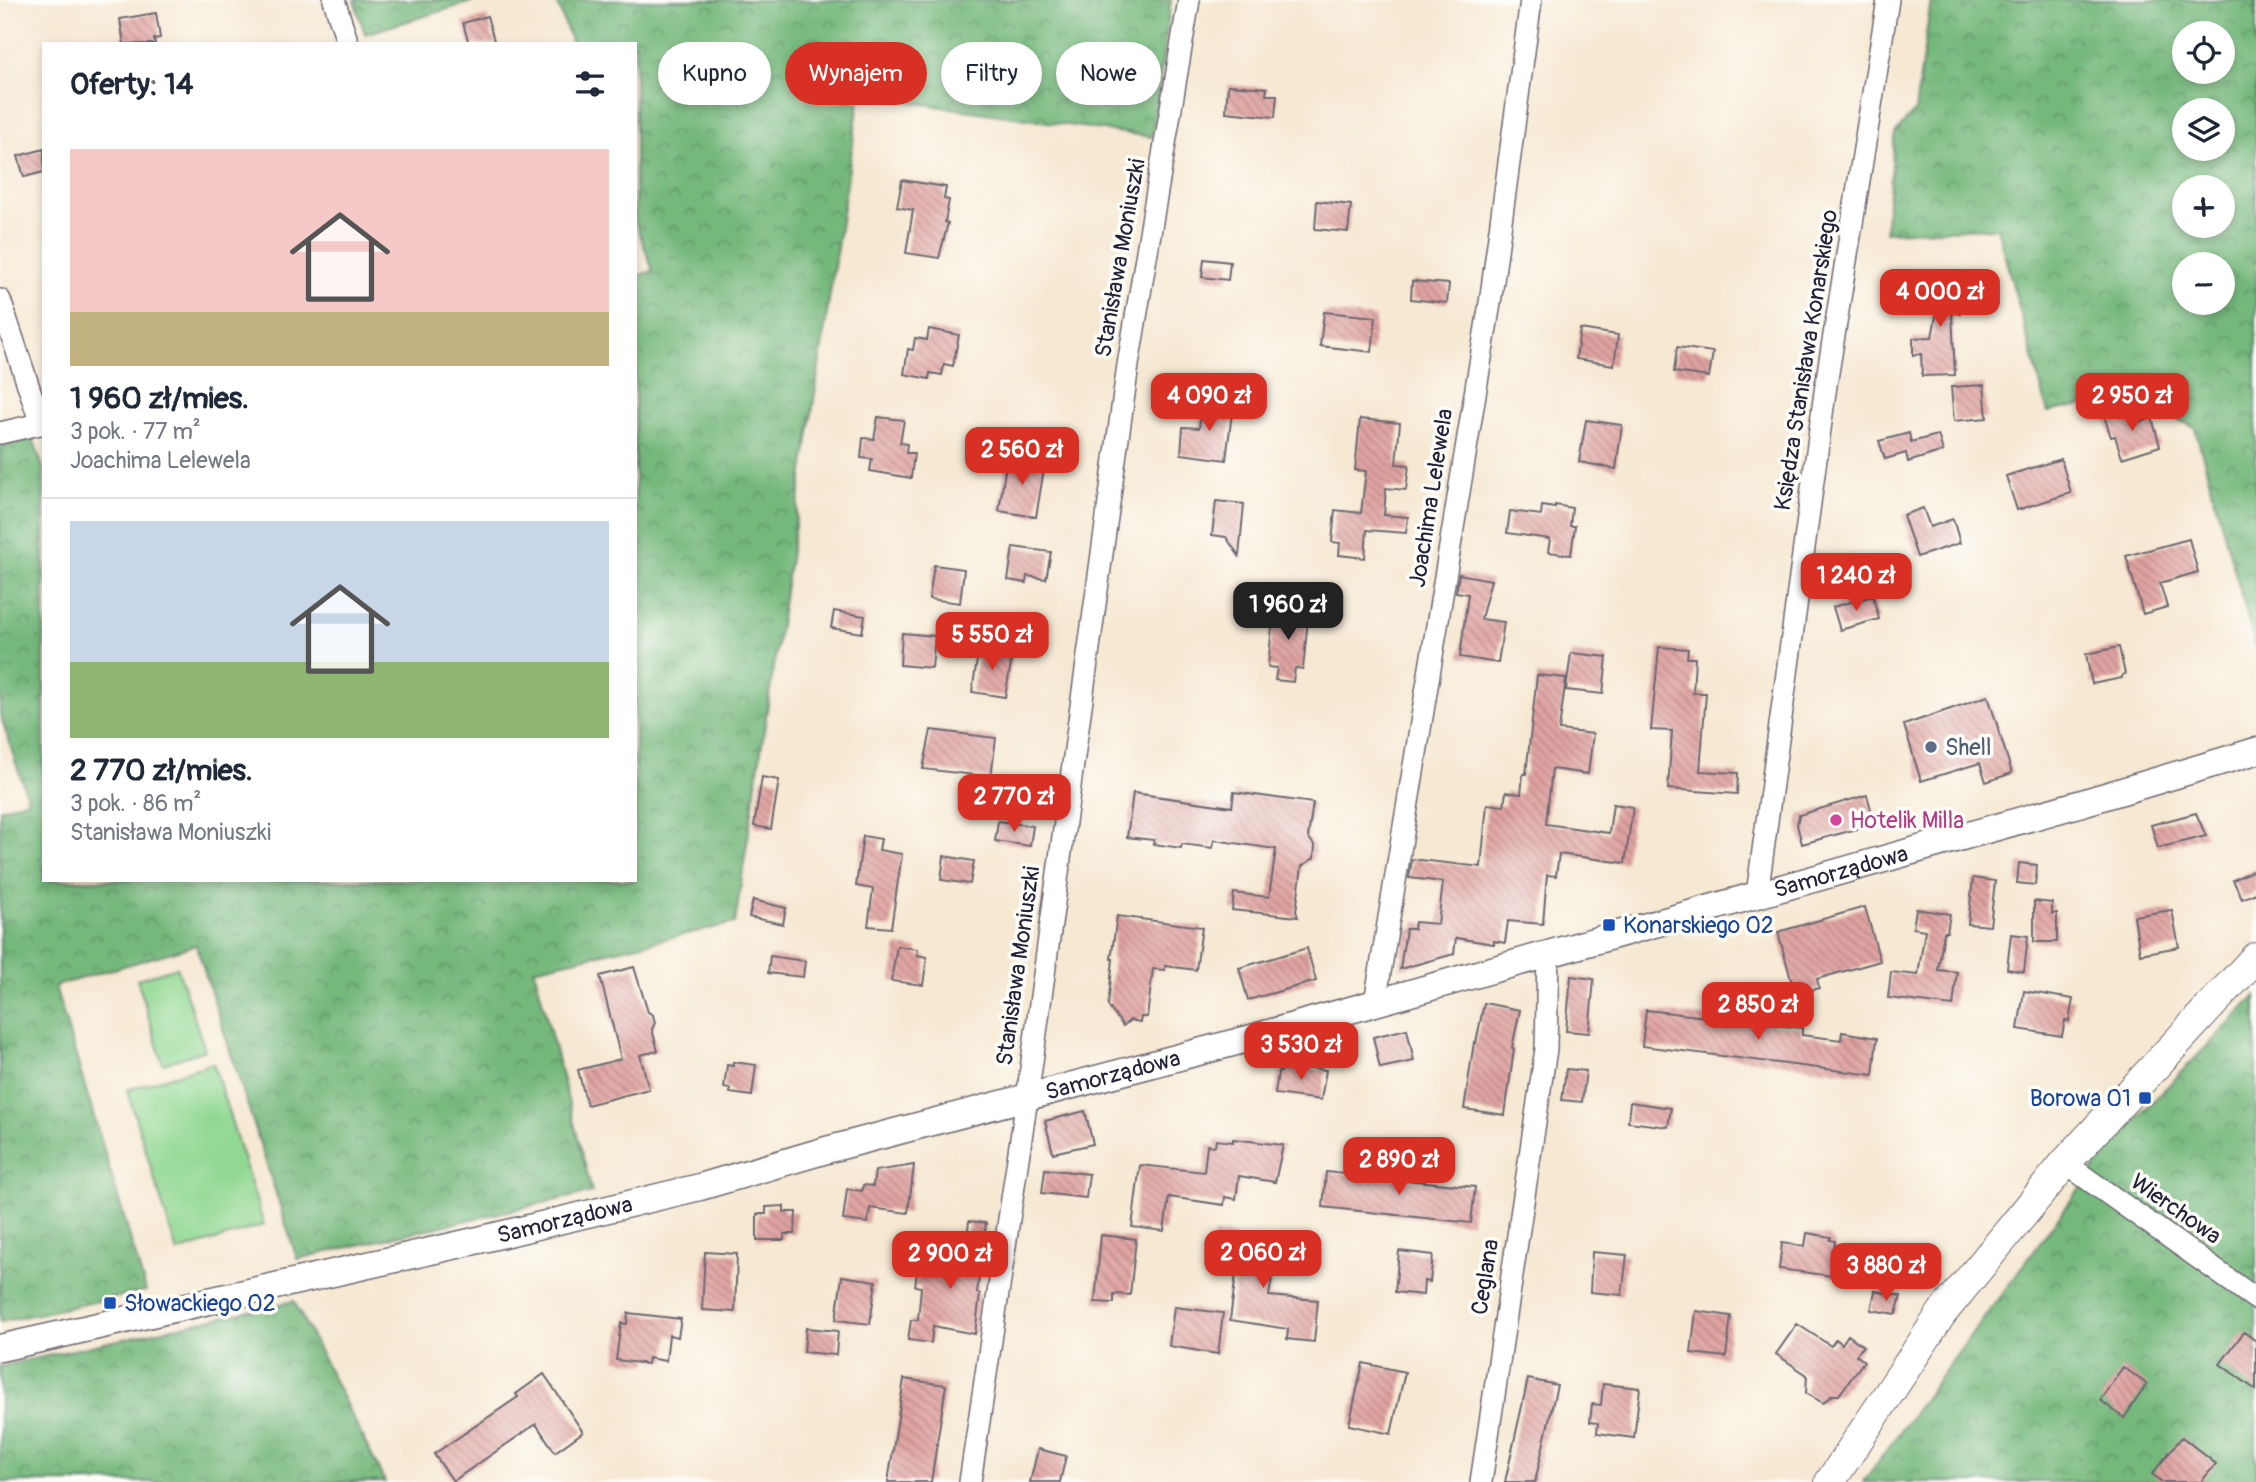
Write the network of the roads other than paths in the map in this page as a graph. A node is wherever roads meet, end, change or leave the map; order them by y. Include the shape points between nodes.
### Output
1 (334, 0) edge
2 (1189, 0) edge
3 (1531, 0) edge
4 (1888, 0) edge
5 (347, 42) edge
6 (0, 300) edge
7 (42, 423) edge
8 (0, 433) edge
9 (2256, 751) edge
10 (1757, 895) junction
11 (1548, 954) junction
12 (2256, 957) edge
13 (1375, 1003) junction
14 (1027, 1098) junction
15 (2065, 1163) junction
16 (2256, 1299) edge
17 (0, 1348) edge
18 (970, 1482) edge
19 (1481, 1482) edge
20 (1830, 1482) edge

1 - 5 street
2 - 14 street, Stanisława Moniuszki via 1128,365
3 - 13 street, Joachima Lelewela via 1490,303
4 - 10 street, Księdza Stanisława Konarskiego via 1826,386
6 - 7 street
7 - 8 street
9 - 10 street, Samorządowa
10 - 11 street, Samorządowa
11 - 13 street, Samorządowa
11 - 19 street, Ceglana via 1546,1049
12 - 15 main road
13 - 14 street, Samorządowa
14 - 17 street, Samorządowa via 700,1187
14 - 18 street, Stanisława Moniuszki
15 - 16 street, Wierchowa
15 - 20 main road via 1942,1313

